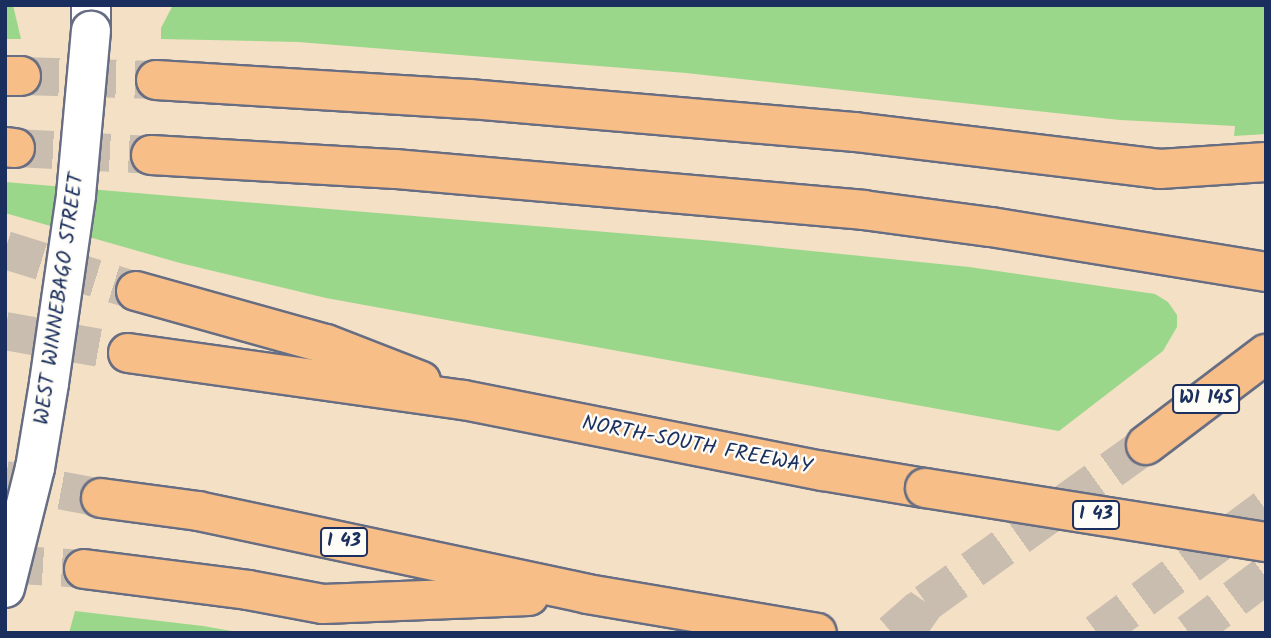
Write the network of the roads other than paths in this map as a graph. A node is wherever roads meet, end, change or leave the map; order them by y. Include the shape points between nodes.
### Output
1 (91, 18) edge
2 (156, 79) tunnel mouth
3 (151, 155) tunnel mouth
4 (1266, 162) edge
5 (1266, 272) edge
6 (136, 291) tunnel mouth
7 (128, 353) tunnel mouth
8 (1266, 354) edge
9 (464, 400) junction
10 (1146, 445) tunnel mouth
11 (100, 498) tunnel mouth
12 (1266, 542) edge
13 (85, 569) tunnel mouth
14 (5, 588) edge
15 (587, 594) junction
16 (817, 633) edge

1 - 14 street, WEST WINNEBAGO STREET, bridge via 77,183 53,360 35,468
2 - 4 main road via 457,98 856,132 1160,169
3 - 5 main road via 397,169 863,209
6 - 9 main road via 327,344
7 - 9 main road, NORTH-SOUTH FREEWAY / I 43
8 - 10 main road, WI 145
9 - 12 main road, NORTH-SOUTH FREEWAY / I 43, bridge via 823,471
11 - 15 main road, I 43 via 198,511
13 - 15 main road via 323,604
15 - 16 main road, I 43

